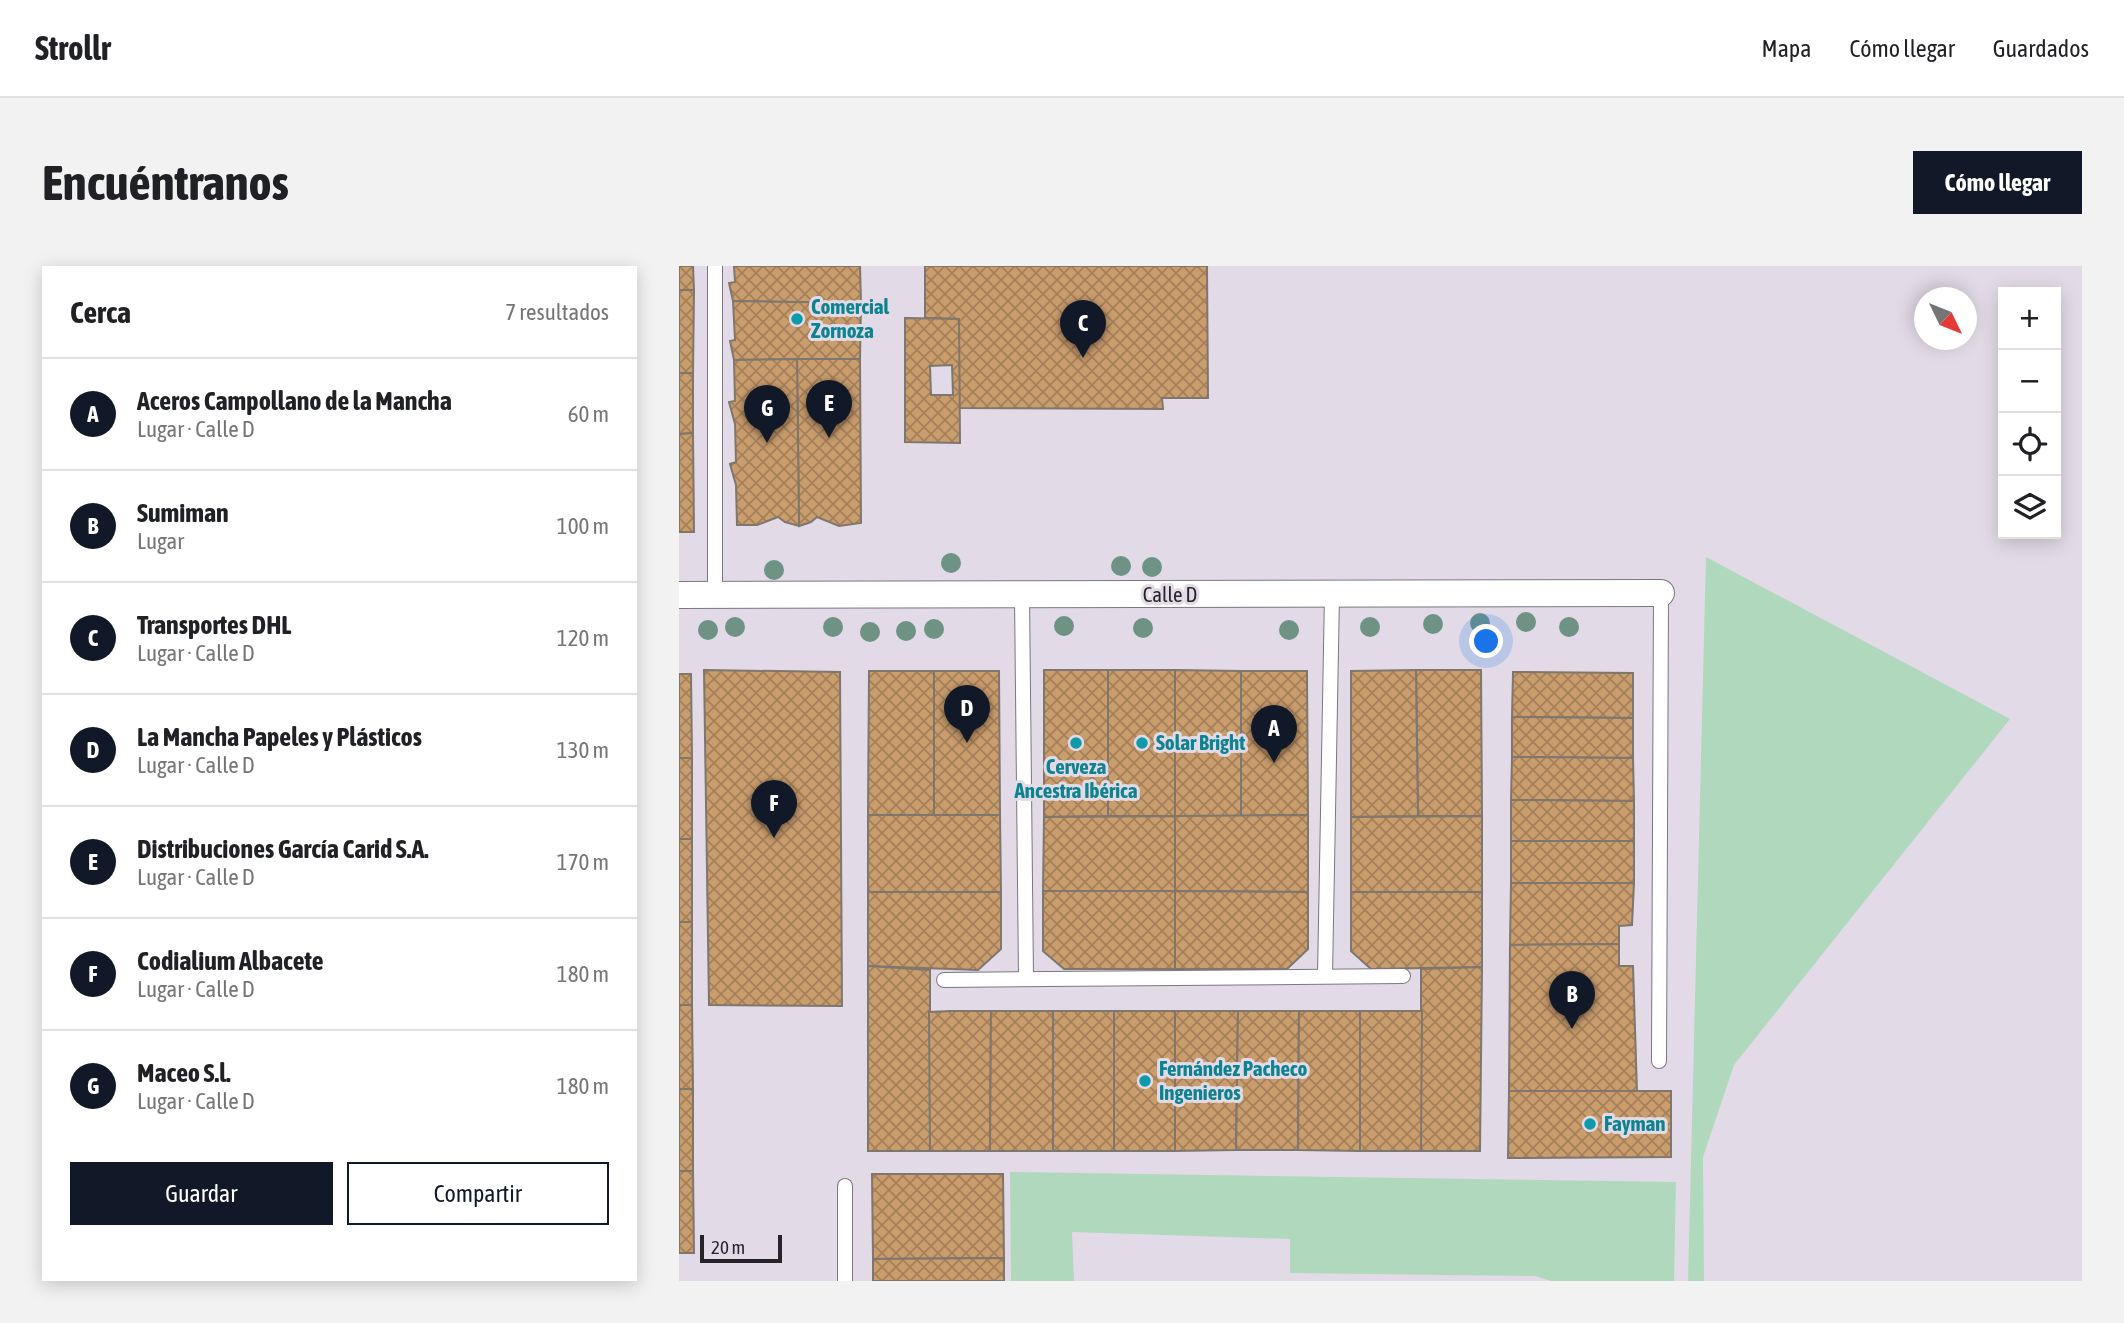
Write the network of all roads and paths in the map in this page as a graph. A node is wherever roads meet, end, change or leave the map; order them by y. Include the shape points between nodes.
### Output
1 (715, 266) edge
2 (1661, 593) joint
3 (1332, 594) junction
4 (679, 595) edge
5 (715, 595) junction
6 (1022, 596) junction
7 (1325, 976) junction
8 (1403, 976) dead end
9 (1026, 978) junction
10 (944, 980) dead end
11 (1659, 1061) dead end
12 (845, 1186) dead end
13 (845, 1281) edge

1 - 5 lane
2 - 3 street, Calle D
2 - 11 lane
3 - 6 street, Calle D
3 - 7 lane
4 - 5 street, Calle D
5 - 6 street, Calle D
6 - 9 lane
7 - 8 lane
7 - 9 lane
9 - 10 lane
12 - 13 lane

